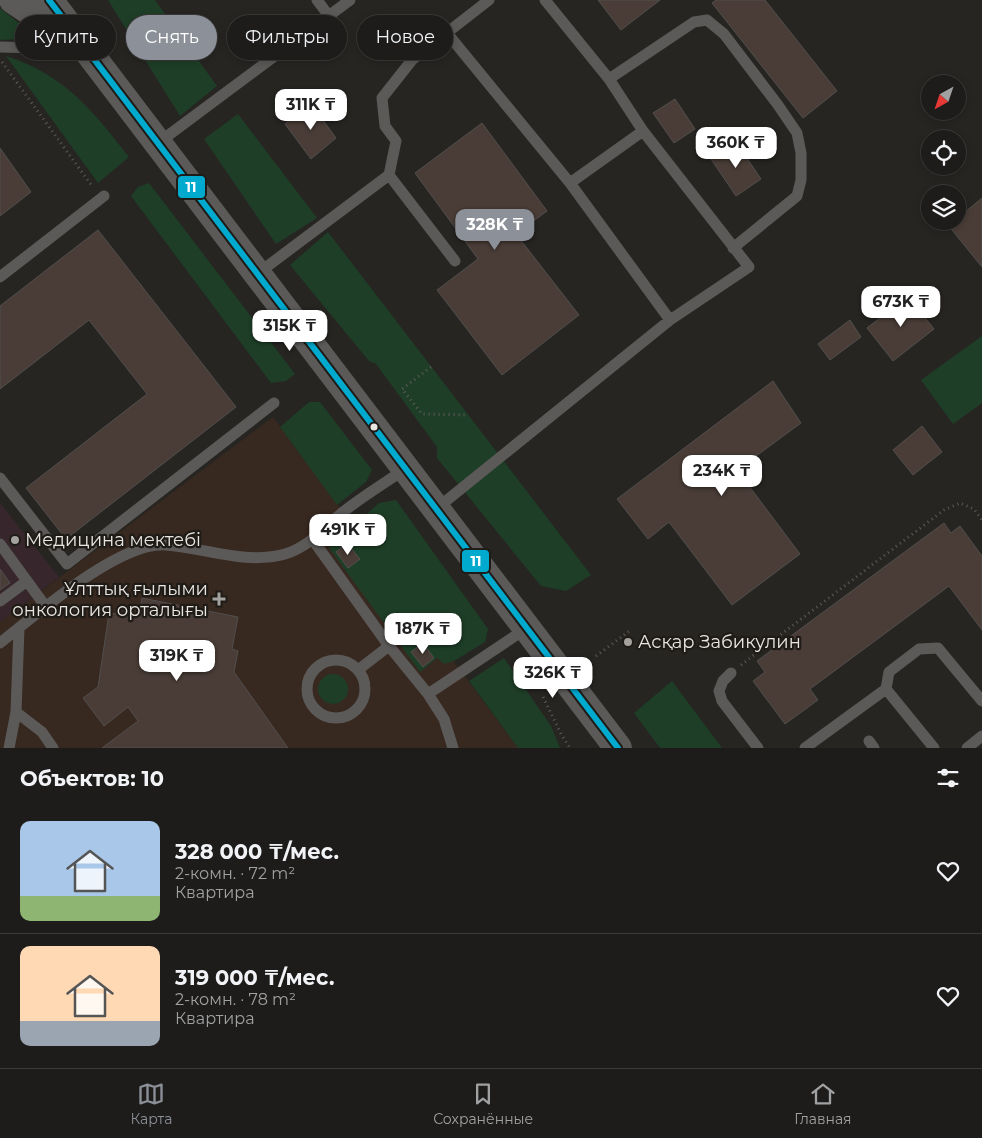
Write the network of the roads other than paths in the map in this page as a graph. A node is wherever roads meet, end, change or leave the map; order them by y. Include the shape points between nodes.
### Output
1 (13, 0) edge
2 (49, 0) edge
3 (73, 0) edge
4 (317, 0) edge
5 (350, 0) edge
6 (489, 0) edge
7 (545, 0) edge
8 (35, 15) edge
9 (60, 15) edge
10 (77, 15) edge
11 (328, 15) edge
12 (330, 15) edge
13 (453, 28) edge
14 (453, 40) edge
15 (15, 46) edge
16 (0, 47) edge
17 (94, 60) edge
18 (270, 60) edge
19 (412, 60) edge
20 (609, 79) junction
21 (643, 130) junction
22 (158, 144) junction
23 (389, 175) junction
24 (570, 183) junction
25 (102, 197) road end
26 (733, 248) junction
27 (455, 261) dead end
28 (258, 274) junction
29 (0, 277) edge
30 (670, 320) junction
31 (274, 403) dead end
32 (405, 469) junction
33 (0, 478) edge
34 (436, 509) junction
35 (312, 540) junction
36 (0, 544) edge
37 (27, 581) junction
38 (0, 601) edge
39 (46, 607) junction
40 (19, 628) junction
41 (527, 628) junction
42 (0, 643) edge
43 (389, 646) junction
44 (358, 670) junction
45 (731, 672) road end
46 (886, 689) junction
47 (428, 694) junction
48 (982, 702) edge
49 (16, 712) junction
50 (982, 736) edge
51 (9, 748) edge
52 (53, 748) edge
53 (453, 748) edge
54 (618, 748) edge
55 (758, 748) edge
56 (806, 748) edge
57 (934, 748) edge
58 (967, 748) edge

1 - 8 main road
2 - 9 main road
3 - 10 main road
4 - 11 lane
5 - 12 lane
6 - 13 lane
7 - 20 lane
14 - 24 lane
15 - 16 lane
17 - 22 main road
18 - 22 lane
19 - 23 lane via 382,98 385,126 396,141
20 - 21 lane
20 - 26 lane via 694,22 707,20 724,34 768,92 797,133 801,180 797,196
21 - 24 lane
21 - 26 lane
22 - 28 main road
23 - 27 lane
23 - 28 lane
24 - 30 lane
25 - 29 lane
26 - 30 lane via 750,267
28 - 32 main road
30 - 34 lane
31 - 33 lane via 67,564
32 - 34 main road
32 - 35 lane via 343,512
34 - 41 main road
35 - 39 lane via 286,553 251,559 165,544 142,546 116,557
35 - 43 lane
36 - 37 lane
37 - 38 lane
37 - 39 lane
39 - 40 lane
40 - 42 lane
40 - 49 lane
41 - 47 lane
41 - 54 main road
43 - 44 lane
43 - 47 lane
44 - 44 lane via 365,684 365,693 357,709 341,718 332,718 310,703 308,683 318,666 337,660
45 - 55 lane via 722,681 719,691 722,701
46 - 48 lane via 889,672 919,648 938,648
46 - 56 lane
46 - 57 lane
47 - 53 lane via 444,719
49 - 51 lane
49 - 52 lane via 42,732
50 - 58 lane

